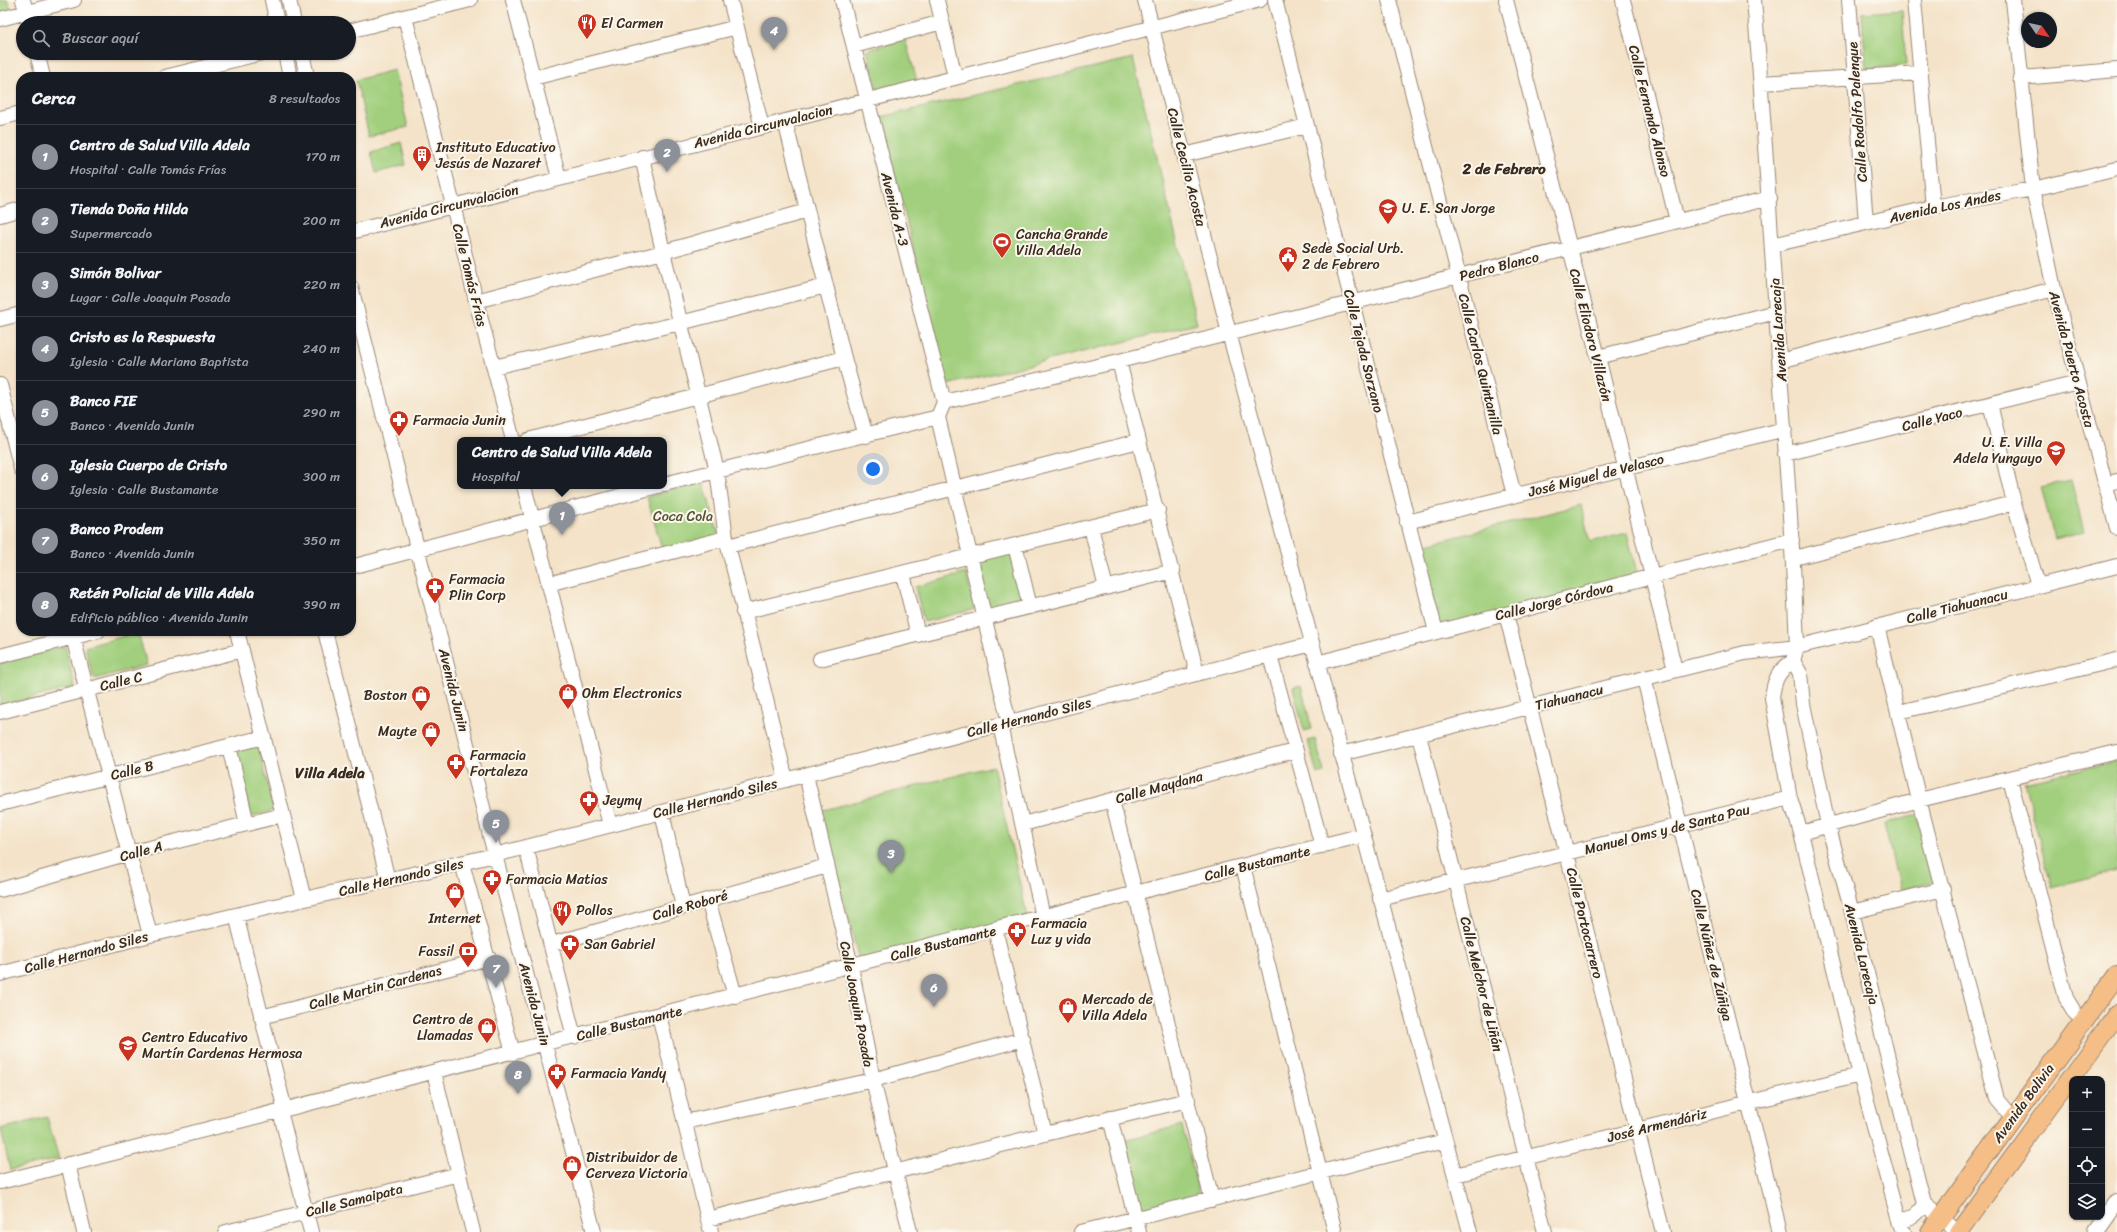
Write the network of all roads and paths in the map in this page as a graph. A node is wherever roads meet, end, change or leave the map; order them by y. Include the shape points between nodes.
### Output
1 (74, 0) edge
2 (272, 0) edge
3 (289, 0) edge
4 (470, 0) edge
5 (513, 0) edge
6 (730, 0) edge
7 (842, 0) edge
8 (937, 0) edge
9 (1145, 0) edge
10 (1260, 0) edge
11 (1275, 0) edge
12 (1389, 0) edge
13 (1506, 0) edge
14 (1623, 0) edge
15 (1754, 0) edge
16 (1849, 0) edge
17 (1914, 0) edge
18 (2013, 0) edge
19 (26, 12) edge
20 (275, 16) edge
21 (292, 16) edge
22 (405, 17) junction
23 (0, 19) edge
24 (942, 22) junction
25 (737, 27) junction
26 (1152, 28) junction
27 (356, 29) edge
28 (854, 46) junction
29 (39, 60) edge
30 (234, 60) edge
31 (286, 60) edge
32 (303, 60) edge
33 (2117, 70) edge
34 (42, 72) edge
35 (185, 72) edge
36 (289, 72) edge
37 (306, 72) edge
38 (1922, 73) junction
39 (956, 77) junction
40 (1855, 77) junction
41 (533, 78) junction
42 (2020, 78) junction
43 (1761, 83) junction
44 (868, 100) junction
45 (16, 114) edge
46 (0, 118) edge
47 (785, 121) junction
48 (1307, 126) junction
49 (762, 127) junction
50 (1184, 155) junction
51 (642, 157) junction
52 (2117, 169) edge
53 (559, 178) junction
54 (2033, 189) junction
55 (1770, 198) junction
56 (453, 205) junction
57 (1933, 207) junction
58 (16, 210) edge
59 (807, 211) junction
60 (0, 214) edge
61 (1677, 221) junction
62 (1866, 223) junction
63 (356, 231) edge
64 (1773, 245) junction
65 (1569, 248) junction
66 (663, 252) junction
67 (1458, 276) junction
68 (826, 286) junction
69 (2054, 289) junction
70 (476, 301) junction
71 (1352, 303) junction
72 (356, 306) edge
73 (1776, 312) junction
74 (16, 315) edge
75 (0, 320) edge
76 (680, 323) junction
77 (1229, 333) junction
78 (1598, 357) junction
79 (844, 358) junction
80 (1119, 361) junction
81 (1780, 361) junction
82 (494, 367) junction
83 (2078, 382) junction
84 (0, 386) edge
85 (699, 396) junction
86 (944, 402) junction
87 (1990, 404) junction
88 (938, 418) junction
89 (1785, 429) junction
90 (866, 436) junction
91 (512, 437) edge
92 (540, 437) edge
93 (1139, 441) junction
94 (16, 449) edge
95 (1785, 454) junction
96 (1624, 468) junction
97 (717, 471) junction
98 (2111, 482) edge
99 (667, 483) edge
100 (525, 489) edge
101 (646, 489) edge
102 (953, 489) junction
103 (1514, 495) junction
104 (2014, 503) junction
105 (1158, 510) junction
106 (531, 518) junction
107 (1407, 522) junction
108 (1091, 527) junction
109 (2117, 528) edge
110 (1792, 540) junction
111 (727, 542) junction
112 (1016, 545) junction
113 (418, 548) junction
114 (970, 556) junction
115 (1794, 558) junction
116 (356, 566) edge
117 (2117, 566) edge
118 (1173, 571) junction
119 (903, 574) junction
120 (1651, 576) junction
121 (548, 584) junction
122 (2038, 585) junction
123 (1106, 588) junction
124 (1030, 607) junction
125 (743, 612) junction
126 (1506, 614) junction
127 (985, 618) junction
128 (1877, 626) junction
129 (1436, 632) junction
130 (918, 635) junction
131 (67, 636) edge
132 (238, 636) edge
133 (326, 636) edge
134 (1312, 644) junction
135 (1797, 647) junction
136 (242, 650) junction
137 (0, 656) edge
138 (1270, 656) junction
139 (820, 659) dead end
140 (1793, 660) junction
141 (2117, 660) edge
142 (1317, 663) junction
143 (1675, 670) junction
144 (1198, 674) junction
145 (1644, 678) junction
146 (87, 690) junction
147 (1529, 707) junction
148 (0, 712) edge
149 (1899, 712) junction
150 (1004, 724) junction
151 (1419, 735) junction
152 (264, 737) junction
153 (229, 746) junction
154 (1294, 751) junction
155 (2117, 752) edge
156 (1342, 754) junction
157 (806, 775) junction
158 (109, 776) junction
159 (786, 780) junction
160 (2010, 780) junction
161 (1790, 798) junction
162 (1112, 800) junction
163 (1920, 800) junction
164 (0, 804) edge
165 (662, 812) junction
166 (283, 815) junction
167 (247, 824) junction
168 (1023, 824) junction
169 (610, 825) junction
170 (1680, 825) junction
171 (1828, 825) junction
172 (1801, 833) junction
173 (1363, 835) junction
174 (1322, 846) junction
175 (526, 847) junction
176 (129, 853) junction
177 (1567, 853) junction
178 (495, 855) junction
179 (462, 862) junction
180 (827, 866) junction
181 (1243, 866) junction
182 (388, 880) junction
183 (1456, 880) junction
184 (1943, 889) junction
185 (0, 890) edge
186 (1136, 894) junction
187 (304, 899) junction
188 (1380, 899) junction
189 (708, 900) junction
190 (683, 907) junction
191 (1852, 912) junction
192 (236, 915) junction
193 (1043, 917) junction
194 (995, 930) junction
195 (150, 935) junction
196 (552, 944) junction
197 (488, 958) junction
198 (851, 966) junction
199 (0, 974) edge
200 (2117, 975) edge
201 (735, 996) junction
202 (659, 1015) junction
203 (261, 1017) junction
204 (2084, 1020) junction
205 (2115, 1022) edge
206 (574, 1037) junction
207 (1023, 1039) junction
208 (546, 1044) junction
209 (512, 1053) junction
210 (434, 1072) junction
211 (1860, 1075) junction
212 (873, 1080) junction
213 (1188, 1100) junction
214 (1748, 1103) junction
215 (283, 1110) junction
216 (2014, 1116) junction
217 (1110, 1118) junction
218 (685, 1122) junction
219 (1638, 1130) junction
220 (1045, 1134) junction
221 (1445, 1141) junction
222 (1526, 1158) junction
223 (68, 1164) junction
224 (895, 1172) junction
225 (1320, 1173) junction
226 (459, 1174) junction
227 (1455, 1175) junction
228 (0, 1182) edge
229 (1212, 1200) junction
230 (2117, 1201) edge
231 (1924, 1204) junction
232 (306, 1212) junction
233 (1135, 1218) junction
234 (1935, 1225) edge
235 (710, 1226) edge
236 (1902, 1226) edge
237 (84, 1232) edge
238 (226, 1232) edge
239 (311, 1232) edge
240 (473, 1232) edge
241 (594, 1232) edge
242 (910, 1232) edge
243 (1081, 1232) edge
244 (1139, 1232) edge
245 (1335, 1232) edge
246 (1470, 1232) edge
247 (1545, 1232) edge
248 (1663, 1232) edge
249 (1780, 1232) edge
250 (1958, 1232) edge
251 (2095, 1232) edge

1 - 19 street
2 - 20 street
3 - 21 street
4 - 22 street
5 - 41 street
6 - 25 street
7 - 28 street, Avenida A-3
8 - 24 street
9 - 26 street, Calle Cecilio Acosta
10 - 26 street, Avenida Circunvalacion
11 - 48 street, Calle Tejada Sorzano
12 - 67 street, Calle Carlos Quintanilla
13 - 65 street, Calle Eliodoro Villazón
14 - 61 street, Calle Fernando Alonso
15 - 43 street, Avenida Larecaja
16 - 40 street, Calle Rodolfo Palenque
17 - 38 street
18 - 42 street, Avenida Puerto Acosta
19 - 23 street
22 - 27 street
22 - 56 street, Calle Tomás Frías
24 - 28 street
24 - 39 street
25 - 41 street
25 - 49 street
26 - 39 street, Avenida Circunvalacion
26 - 50 street, Calle Cecilio Acosta
28 - 44 street, Avenida A-3
29 - 34 street
30 - 35 street
31 - 36 street
32 - 37 street
33 - 42 street
38 - 40 street
38 - 57 street
39 - 44 street, Avenida Circunvalacion
40 - 43 street
40 - 62 street, Calle Rodolfo Palenque
41 - 53 street
42 - 54 street, Avenida Puerto Acosta
43 - 55 street, Avenida Larecaja
44 - 47 street, Avenida Circunvalacion
44 - 86 street, Avenida A-3
45 - 46 street
47 - 49 street, Avenida Circunvalacion
47 - 59 street
48 - 50 street
48 - 71 street, Calle Tejada Sorzano
49 - 51 street, Avenida Circunvalacion
50 - 77 street, Calle Cecilio Acosta
51 - 53 street, Avenida Circunvalacion
51 - 66 street
52 - 54 street, Avenida Los Andes
53 - 56 street, Avenida Circunvalacion
54 - 57 street, Avenida Los Andes
54 - 69 street, Avenida Puerto Acosta
55 - 61 street, Pedro Blanco
55 - 64 street, Avenida Larecaja
56 - 63 street, Avenida Circunvalacion
56 - 70 street, Calle Tomás Frías
57 - 62 street, Avenida Los Andes
58 - 60 street
59 - 66 street
59 - 68 street
61 - 65 street, Pedro Blanco
62 - 64 street, Avenida Los Andes
64 - 73 street, Avenida Larecaja
65 - 67 street, Pedro Blanco
65 - 78 street, Calle Eliodoro Villazón
66 - 70 street
66 - 76 street
67 - 71 street, Pedro Blanco
67 - 103 street, Calle Carlos Quintanilla
68 - 76 street
68 - 79 street
69 - 81 street
69 - 83 street, Avenida Puerto Acosta
70 - 82 street, Calle Tomás Frías
71 - 77 street, Pedro Blanco
71 - 107 street, Calle Tejada Sorzano
72 - 113 street, Avenida Junin
73 - 78 street
73 - 81 street, Avenida Larecaja
74 - 75 street
76 - 82 street
76 - 85 street
77 - 80 street, Pedro Blanco
77 - 134 street, Calle Cecilio Acosta
78 - 96 street, Calle Eliodoro Villazón
79 - 85 street
79 - 90 street
80 - 86 street, Pedro Blanco
80 - 93 street
81 - 89 street, Avenida Larecaja
82 - 91 street, Calle Tomás Frías
83 - 87 street, Calle Yaco
83 - 98 street, Avenida Puerto Acosta
84 - 94 street
85 - 92 street
85 - 97 street
86 - 88 street
87 - 95 street, Calle Yaco
87 - 104 street
88 - 90 street
88 - 102 street
89 - 95 street, Avenida Larecaja
89 - 96 street, José Miguel de Velasco
90 - 97 street
93 - 102 street
93 - 105 street
95 - 110 street, Avenida Larecaja
96 - 103 street, José Miguel de Velasco
96 - 120 street, Calle Eliodoro Villazón
97 - 99 street
97 - 111 street
98 - 109 street, Avenida Puerto Acosta
100 - 106 street
101 - 106 street
102 - 111 street
102 - 114 street
103 - 107 street, José Miguel de Velasco
104 - 115 street
104 - 122 street
105 - 108 street
105 - 118 street
106 - 113 street
106 - 121 street
107 - 129 street, Calle Tejada Sorzano
108 - 112 street
108 - 123 street
110 - 115 street, Avenida Larecaja
110 - 120 street, Calle Jorge Córdova
111 - 121 street
111 - 125 street
112 - 114 street
112 - 124 street
113 - 116 street
113 - 178 street, Avenida Junin
114 - 119 street
114 - 127 street
115 - 135 street, Avenida Larecaja
117 - 122 street, Calle Tiahuanacu
118 - 123 street
118 - 144 street
119 - 125 street
119 - 130 street
120 - 126 street, Calle Jorge Córdova
120 - 143 street, Calle Eliodoro Villazón
121 - 169 street
122 - 128 street, Calle Tiahuanacu
123 - 124 street
124 - 127 street
125 - 159 street
126 - 129 street, Calle Jorge Córdova
126 - 147 street, Calle Portocarrero
127 - 130 street
127 - 150 street
128 - 135 street, Calle Tiahuanacu
128 - 149 street
129 - 142 street, Calle Jorge Córdova
130 - 139 street
131 - 137 street
131 - 146 street
132 - 136 street
133 - 182 street
134 - 138 street, Calle Hernando Siles
134 - 142 street, Calle Cecilio Acosta
135 - 140 street, Avenida Larecaja
135 - 143 street, Tiahuanacu via 1745,653
136 - 146 street, Calle C
136 - 152 street
138 - 144 street, Calle Hernando Siles
138 - 154 street
140 - 161 street, Avenida Larecaja via 1782,668 1774,685 1772,698
140 - 171 street, Avenida Larecaja via 1800,673 1803,704
141 - 149 street
142 - 156 street, Calle Cecilio Acosta
143 - 145 street, Tiahuanacu
144 - 150 street, Calle Hernando Siles
145 - 147 street, Tiahuanacu
145 - 170 street, Calle Núñez de Zúñiga
146 - 148 street, Calle C
146 - 158 street
147 - 151 street, Tiahuanacu
147 - 177 street, Calle Portocarrero
149 - 163 street
150 - 157 street, Calle Hernando Siles
150 - 168 street
151 - 156 street, Tiahuanacu
151 - 183 street, Calle Melchor de Liñán
152 - 153 street, Calle B
152 - 166 street
153 - 158 street, Calle B
153 - 167 street
154 - 162 street, Calle Maydana
154 - 174 street
155 - 160 street
156 - 173 street, Calle Cecilio Acosta
157 - 159 street, Calle Hernando Siles
157 - 180 street, Calle Joaquin Posada
158 - 164 street, Calle B
158 - 176 street
159 - 165 street, Calle Hernando Siles
160 - 163 street
160 - 204 street via 2066,998 2075,1013
161 - 170 street, Manuel Oms y de Santa Pau
161 - 172 street, Avenida Larecaja
162 - 168 street, Calle Maydana
162 - 186 street
163 - 171 street
163 - 184 street
165 - 169 street, Calle Hernando Siles
165 - 190 street
166 - 167 street, Calle A
166 - 187 street
167 - 176 street, Calle A
168 - 193 street
169 - 175 street, Calle Hernando Siles
170 - 177 street, Manuel Oms y de Santa Pau
170 - 214 street, Calle Núñez de Zúñiga
171 - 172 street
171 - 191 street, Avenida Larecaja
172 - 211 street, Avenida Larecaja
173 - 174 street, Calle Bustamante
173 - 188 street, Calle Cecilio Acosta
174 - 181 street, Calle Bustamante
175 - 178 street, Calle Hernando Siles
175 - 196 street, Avenida Junin
176 - 185 street, Calle A
176 - 195 street
177 - 183 street, Manuel Oms y de Santa Pau
177 - 219 street, Calle Portocarrero
178 - 179 street, Calle Hernando Siles
178 - 208 street, Avenida Junin
179 - 182 street, Calle Hernando Siles
179 - 197 street
180 - 189 street, Calle Roboré
180 - 198 street, Calle Joaquin Posada
181 - 186 street, Calle Bustamante
181 - 225 street
182 - 187 street, Calle Hernando Siles
183 - 188 street, Manuel Oms y de Santa Pau
183 - 222 street, Calle Melchor de Liñán
184 - 191 street
184 - 216 street via 1997,1098
186 - 193 street, Calle Bustamante
186 - 213 street
187 - 192 street, Calle Hernando Siles
188 - 221 street, Calle Cecilio Acosta
189 - 190 street, Calle Roboré
189 - 201 street
190 - 196 street, Calle Roboré
191 - 231 street, Avenida Larecaja
192 - 195 street, Calle Hernando Siles
192 - 203 street
193 - 194 street, Calle Bustamante
194 - 198 street, Calle Bustamante
194 - 207 street
195 - 199 street, Calle Hernando Siles
196 - 206 street, Avenida Junin
197 - 203 street, Calle Martin Cardenas
197 - 209 street
198 - 201 street, Calle Bustamante
198 - 212 street, Calle Joaquin Posada
200 - 204 main road, Avenida Bolivia
201 - 202 street, Calle Bustamante
202 - 206 street, Calle Bustamante
202 - 218 street
203 - 215 street
204 - 216 main road, Avenida Bolivia
205 - 250 main road, Avenida Bolivia
206 - 208 street, Calle Bustamante
207 - 212 street
207 - 220 street
208 - 209 street, Calle Bustamante
208 - 241 street, Avenida Junin
209 - 210 street, Calle Bustamante
210 - 215 street, Calle Bustamante
210 - 226 street
211 - 214 street, José Armendáriz
211 - 236 street, Avenida Larecaja
212 - 218 street
212 - 224 street, Calle Joaquin Posada
213 - 217 street
213 - 229 street
214 - 219 street, José Armendáriz
214 - 249 street, Calle Núñez de Zúñiga
215 - 223 street, Calle Bustamante
215 - 232 street
216 - 234 main road, Avenida Bolivia
217 - 220 street
217 - 233 street
218 - 235 street
219 - 222 street, José Armendáriz
219 - 248 street, Calle Portocarrero
220 - 224 street
221 - 225 street
221 - 227 street, Calle Cecilio Acosta
222 - 227 street, José Armendáriz
222 - 247 street, Calle Melchor de Liñán
223 - 228 street, Calle Bustamante
223 - 237 street
224 - 235 street
224 - 242 street, Calle Joaquin Posada
225 - 229 street
225 - 245 street
226 - 232 street, Calle Samaipata
226 - 240 street
227 - 246 street, Calle Cecilio Acosta
229 - 233 street
230 - 251 street
231 - 234 street
231 - 236 street
232 - 238 street, Calle Samaipata
232 - 239 street
233 - 243 street
233 - 244 street
234 - 250 street

